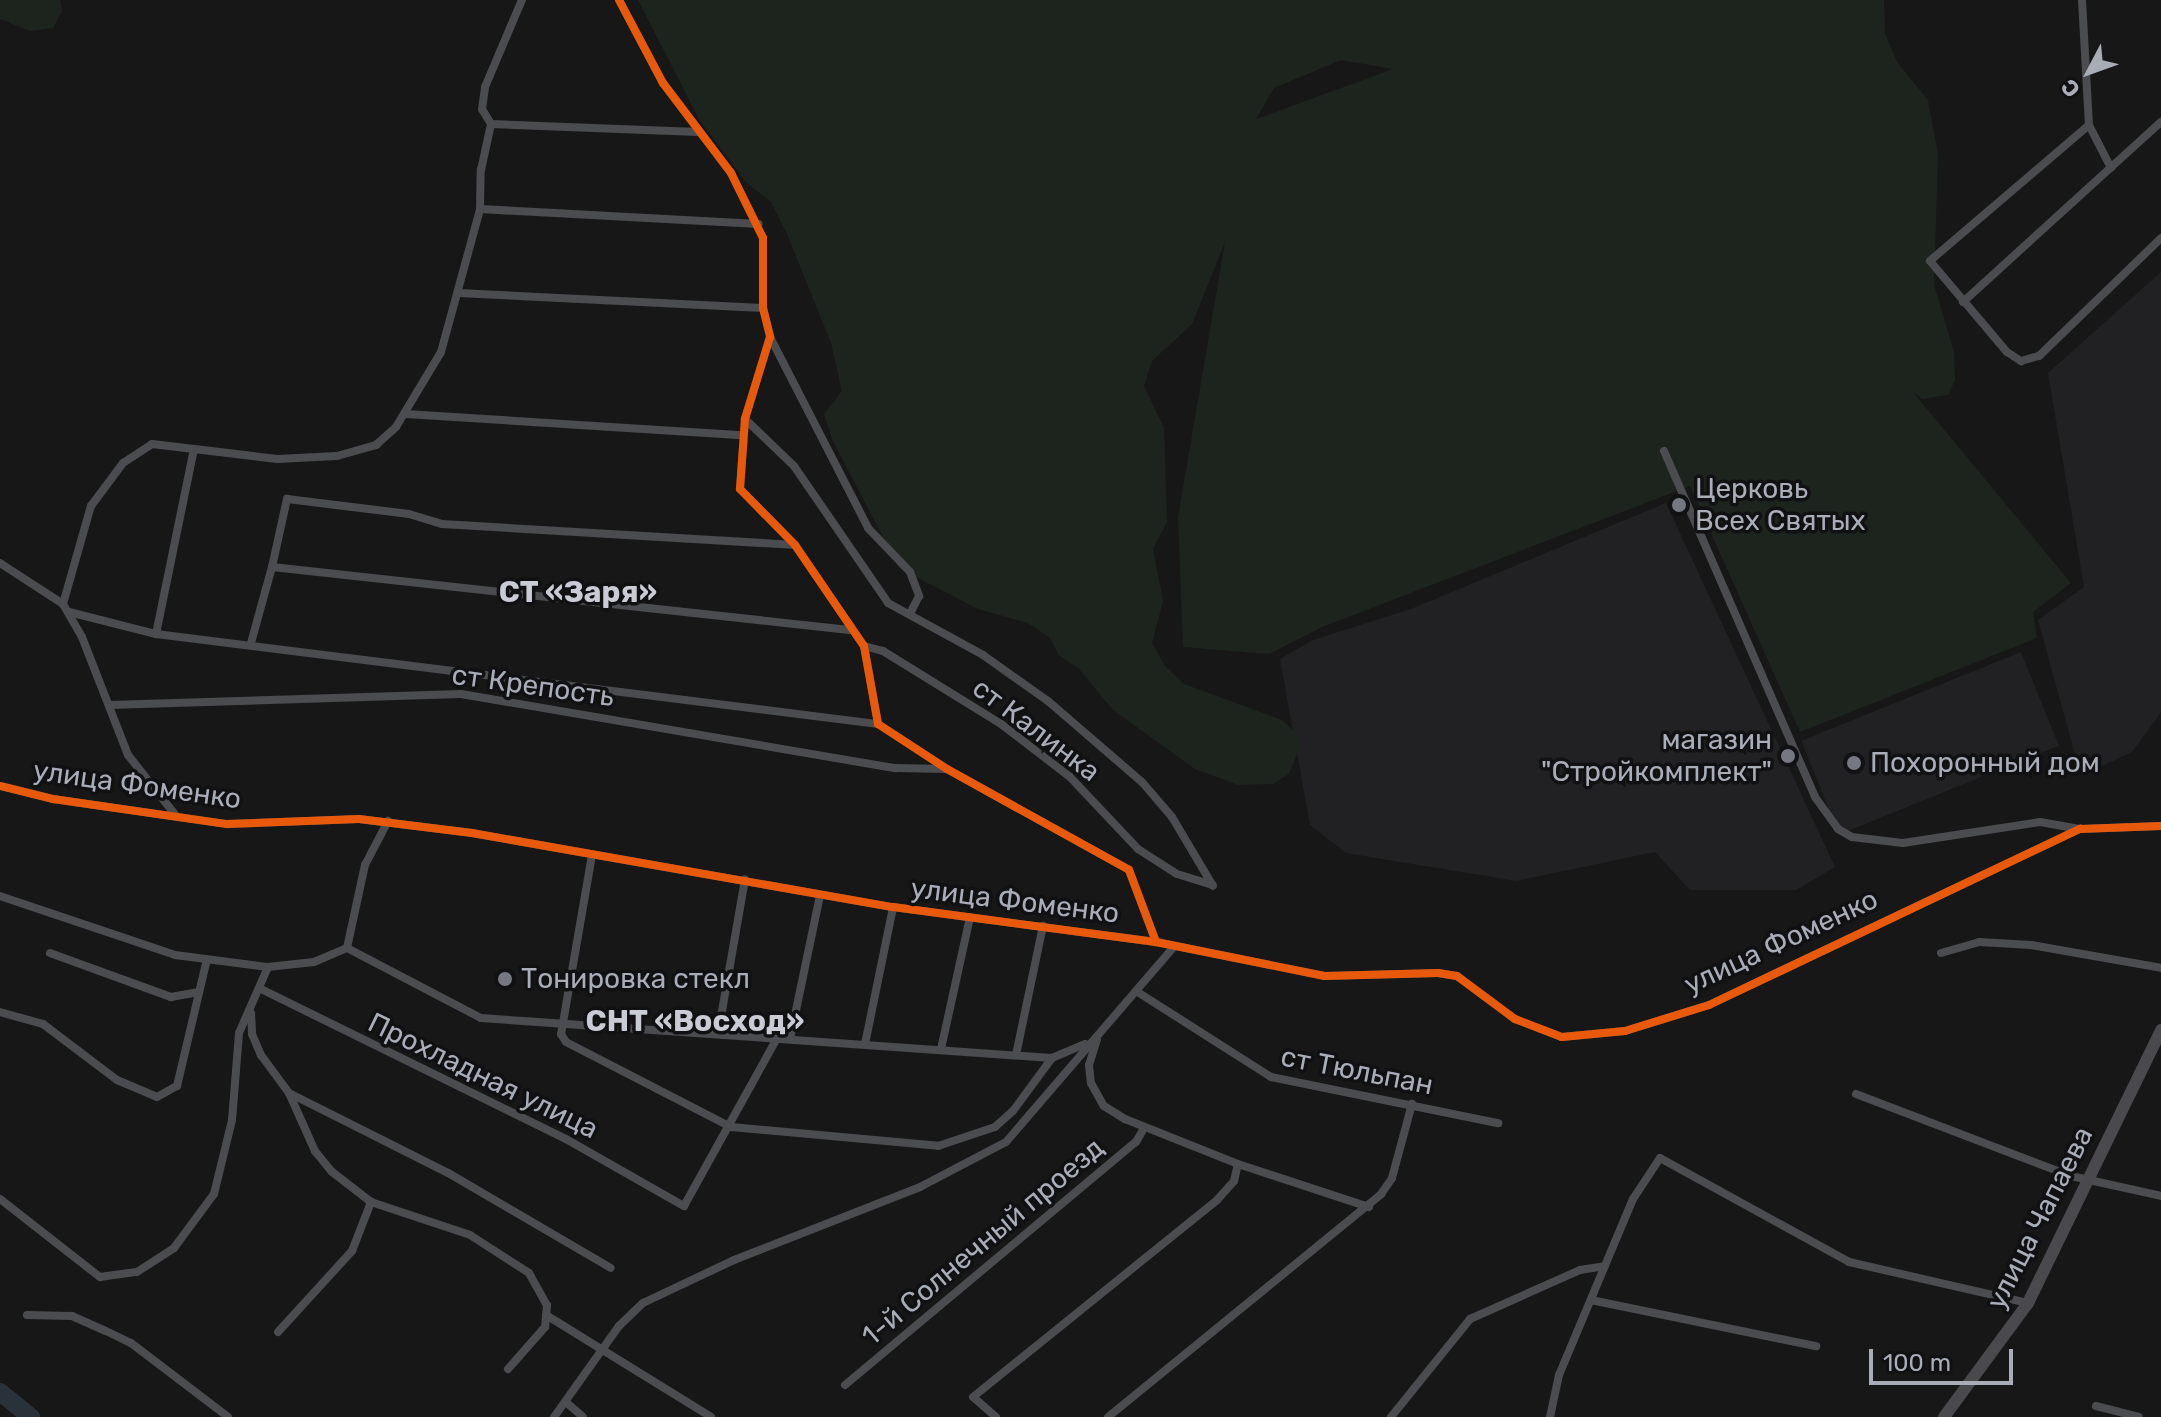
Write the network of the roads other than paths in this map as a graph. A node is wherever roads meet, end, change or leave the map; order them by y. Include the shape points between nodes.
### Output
1 (522, 0) edge
2 (619, 0) edge
3 (2082, 0) edge
4 (2161, 122) edge
5 (491, 124) junction
6 (2089, 125) junction
7 (698, 132) junction
8 (2111, 168) junction
9 (480, 209) junction
10 (759, 224) junction
11 (2161, 238) edge
12 (458, 293) junction
13 (1963, 302) junction
14 (763, 308) junction
15 (770, 337) junction
16 (406, 414) junction
17 (745, 419) junction
18 (742, 435) junction
19 (194, 449) junction
20 (1664, 451) dead end
21 (795, 545) junction
22 (2, 566) edge
23 (272, 567) junction
24 (66, 608) junction
25 (910, 614) junction
26 (850, 630) junction
27 (156, 634) junction
28 (251, 643) junction
29 (864, 646) junction
30 (109, 705) junction
31 (878, 724) junction
32 (947, 769) junction
33 (0, 786) edge
34 (177, 817) junction
35 (388, 821) junction
36 (2161, 826) edge
37 (2080, 829) junction
38 (592, 855) junction
39 (745, 879) junction
40 (820, 895) junction
41 (0, 896) edge
42 (893, 907) junction
43 (970, 917) junction
44 (1043, 926) junction
45 (1156, 942) junction
46 (1174, 947) junction
47 (347, 948) junction
48 (50, 953) dead end
49 (1941, 953) dead end
50 (206, 963) junction
51 (268, 967) junction
52 (2161, 968) edge
53 (261, 989) junction
54 (1136, 991) junction
55 (198, 992) junction
56 (0, 1012) edge
57 (251, 1012) junction
58 (560, 1023) junction
59 (2161, 1030) edge
60 (718, 1034) junction
61 (1099, 1034) junction
62 (777, 1038) junction
63 (790, 1039) junction
64 (865, 1044) junction
65 (941, 1049) junction
66 (1016, 1055) junction
67 (1052, 1058) junction
68 (289, 1093) junction
69 (1856, 1094) dead end
70 (1412, 1104) junction
71 (1498, 1123) dead end
72 (731, 1127) junction
73 (1144, 1128) junction
74 (1238, 1164) junction
75 (2088, 1181) junction
76 (2161, 1196) edge
77 (0, 1199) edge
78 (371, 1202) junction
79 (1369, 1207) junction
80 (1605, 1266) junction
81 (611, 1268) dead end
82 (1591, 1300) junction
83 (2028, 1303) junction
84 (27, 1315) dead end
85 (546, 1315) junction
86 (278, 1332) dead end
87 (1816, 1346) dead end
88 (606, 1349) junction
89 (508, 1369) dead end
90 (845, 1385) dead end
91 (567, 1403) junction
92 (2096, 1406) dead end
93 (228, 1417) edge
94 (554, 1417) edge
95 (583, 1417) edge
96 (711, 1417) edge
97 (996, 1417) edge
98 (1108, 1417) edge
99 (1391, 1417) edge
100 (1550, 1417) edge
101 (1944, 1417) edge
102 (2139, 1417) edge

1 - 5 street via 485,87 482,109
2 - 7 street via 645,53
3 - 6 street
4 - 8 street
5 - 7 street
5 - 9 street via 481,170
6 - 8 street
6 - 13 street via 1930,261
7 - 10 street via 731,173
8 - 13 street
9 - 10 street
9 - 12 street
10 - 14 street
11 - 13 street via 2039,356 2021,361 2007,352
12 - 14 street
12 - 16 street via 441,352
14 - 15 street
15 - 17 street
15 - 25 street via 868,528 910,572 919,596
16 - 18 street
16 - 19 street via 376,445 337,456 277,459
17 - 18 street
17 - 25 street via 794,466 875,590
18 - 21 street via 740,489
19 - 24 street via 152,444 123,463 91,506
19 - 27 street
20 - 37 street via 1815,797 1838,829 1852,837 1903,843 2040,822
21 - 23 street via 442,524 409,514 287,499
21 - 26 street
22 - 24 street
23 - 26 street
23 - 28 street
24 - 27 street
24 - 30 street
25 - 29 street, ст Калинка via 983,655 1048,701 1142,782 1172,817 1213,886 1177,874 1138,849 1070,777 1001,724 883,651
26 - 29 street
27 - 28 street
28 - 31 street
29 - 31 street
30 - 32 street, ст Крепость via 461,694 896,768
30 - 34 street via 128,755
31 - 32 street
32 - 45 street via 1129,870
33 - 34 street, улица Фоменко
34 - 35 street, улица Фоменко via 227,824
35 - 38 street, улица Фоменко
35 - 47 street via 365,865
36 - 37 street, улица Фоменко
37 - 46 street, улица Фоменко via 1709,1005 1625,1031 1585,1037 1562,1037 1515,1019 1457,976 1325,976
38 - 39 street, улица Фоменко
38 - 58 street
39 - 40 street, улица Фоменко
39 - 60 street
40 - 42 street, улица Фоменко
40 - 63 street
41 - 50 street
42 - 43 street, улица Фоменко
42 - 64 street
43 - 44 street, улица Фоменко
43 - 65 street
44 - 45 street, улица Фоменко
44 - 66 street
45 - 46 street, улица Фоменко
46 - 54 street
47 - 51 street via 314,962
47 - 58 street via 481,1018
48 - 55 street via 171,997 188,998
49 - 52 street via 1979,942 2018,944
50 - 51 street
50 - 55 street
51 - 53 street
53 - 57 street
53 - 72 street, Прохладная улица via 566,1139 684,1206
54 - 61 street
54 - 70 street, ст Тюльпан via 1262,1073
55 - 56 street via 177,1086 157,1097 117,1080 43,1024
57 - 68 street via 252,1034 261,1055
57 - 77 street via 239,1033 232,1120 214,1194 174,1248 137,1272 100,1277
58 - 60 street
58 - 72 street via 566,1042
59 - 75 main road, улица Чапаева
60 - 62 street
61 - 67 street via 1075,1051
61 - 73 street via 1089,1065 1091,1083 1104,1106
61 - 88 street via 1006,1142 985,1157 666,1290 619,1326
62 - 63 street
62 - 72 street
63 - 64 street
64 - 65 street
65 - 66 street
66 - 67 street
67 - 72 street via 995,1127 938,1146
68 - 78 street via 315,1151
68 - 81 street via 450,1174
69 - 75 street
70 - 71 street, ст Тюльпан
70 - 79 street via 1392,1178
73 - 74 street
73 - 90 street, 1-й Солнечный проезд via 1136,1142
74 - 79 street
74 - 97 street via 1234,1181 1217,1200 973,1397
75 - 76 street
75 - 83 main road, улица Чапаева
78 - 85 street via 484,1242 529,1273
78 - 86 street via 352,1251
79 - 98 street
80 - 82 street
80 - 83 street via 1633,1199 1660,1158 1849,1262
80 - 99 street via 1580,1270 1470,1319
82 - 87 street
82 - 100 street via 1559,1375
83 - 101 main road, улица Чапаева
84 - 93 street via 72,1316 131,1343
85 - 88 street
85 - 89 street via 528,1352
88 - 91 street
88 - 96 street
91 - 94 street
91 - 95 street
92 - 102 street

